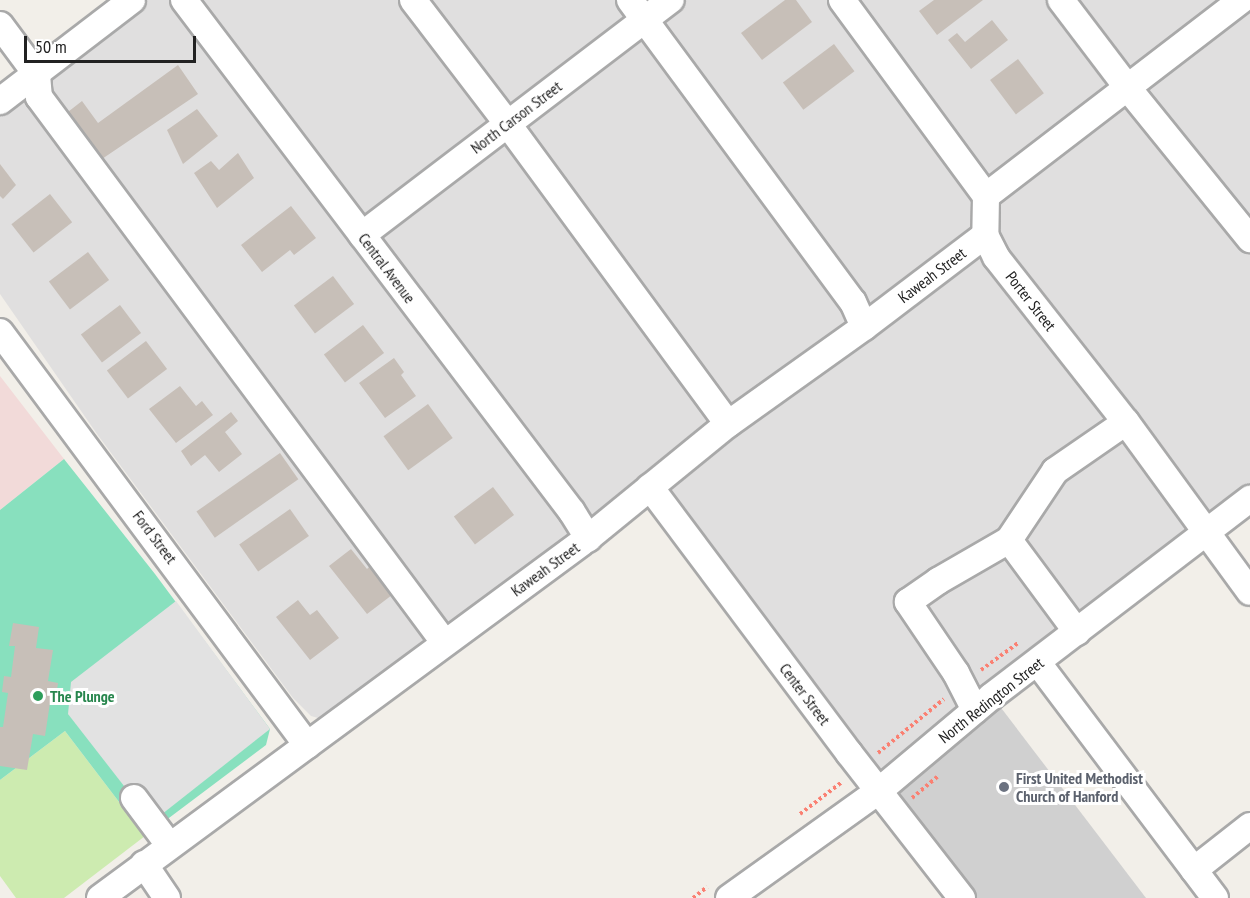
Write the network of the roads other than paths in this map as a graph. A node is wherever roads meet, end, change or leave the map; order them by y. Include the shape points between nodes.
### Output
1 (132, 0) edge
2 (183, 0) edge
3 (413, 0) edge
4 (630, 0) edge
5 (671, 0) edge
6 (842, 0) edge
7 (1061, 0) edge
8 (1241, 0) edge
9 (645, 20) junction
10 (0, 25) edge
11 (37, 75) junction
12 (1127, 87) junction
13 (0, 101) edge
14 (507, 123) junction
15 (986, 195) junction
16 (362, 235) junction
17 (985, 235) junction
18 (1250, 239) edge
19 (864, 327) junction
20 (0, 332) edge
21 (1126, 422) junction
22 (728, 424) junction
23 (650, 487) junction
24 (1250, 499) edge
25 (1205, 532) junction
26 (588, 538) junction
27 (1009, 540) junction
28 (1250, 592) edge
29 (1077, 632) junction
30 (444, 642) junction
31 (1038, 663) junction
32 (975, 710) junction
33 (307, 745) junction
34 (880, 790) junction
35 (134, 798) dead end
36 (1250, 826) edge
37 (169, 845) junction
38 (144, 864) junction
39 (1194, 870) junction
40 (100, 898) edge
41 (167, 898) edge
42 (729, 898) edge
43 (962, 898) edge
44 (1215, 898) edge

1 - 11 street
2 - 16 street, Central Avenue
3 - 14 street
4 - 9 street
5 - 9 street, North Carson Street
6 - 15 street
7 - 12 street
8 - 12 street
9 - 14 street, North Carson Street
9 - 19 street via 853,302
10 - 11 street
11 - 13 street
11 - 30 street via 39,97
12 - 15 street
12 - 18 street
14 - 16 street, North Carson Street
14 - 22 street
15 - 17 street
16 - 26 street, Central Avenue
17 - 19 street, Kaweah Street
17 - 21 street, Porter Street via 996,257
19 - 22 street, Kaweah Street
20 - 33 street, Ford Street via 184,595
21 - 25 street, Porter Street
21 - 27 street via 1055,471
22 - 23 street, Kaweah Street
23 - 26 street, Kaweah Street
23 - 34 street, Center Street
24 - 25 street, North Redington Street
25 - 28 street, Porter Street
25 - 29 street, North Redington Street
26 - 30 street, Kaweah Street
27 - 29 street
27 - 32 street via 908,602 956,673
29 - 31 street, North Redington Street
30 - 33 street, Kaweah Street
31 - 32 street, North Redington Street
31 - 39 street
32 - 34 street, North Redington Street
33 - 37 street, Kaweah Street
34 - 42 street, North Redington Street
34 - 43 street, Center Street
35 - 37 street
36 - 39 street
37 - 38 street, Kaweah Street
38 - 40 street, Kaweah Street
38 - 41 street
39 - 44 street

